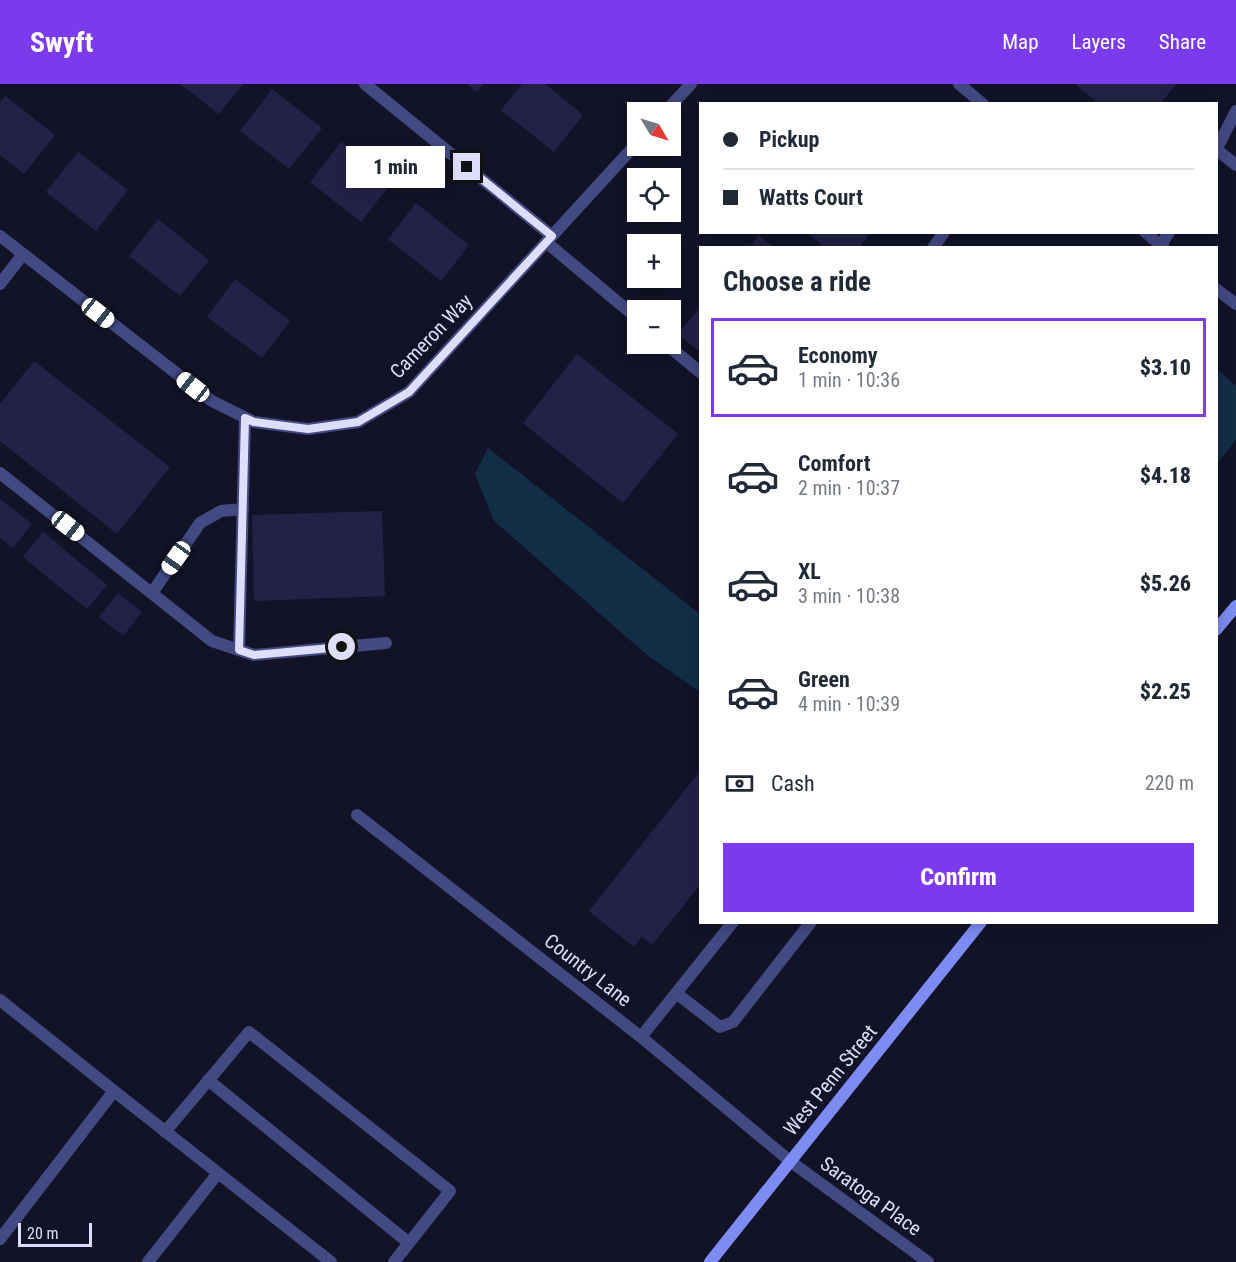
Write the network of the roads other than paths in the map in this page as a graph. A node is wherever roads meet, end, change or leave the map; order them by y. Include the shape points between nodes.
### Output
1 (365, 84) edge
2 (691, 84) edge
3 (959, 84) edge
4 (674, 102) edge
5 (981, 102) edge
6 (1236, 111) edge
7 (1218, 148) edge
8 (1218, 151) edge
9 (627, 154) edge
10 (1236, 165) edge
11 (1148, 234) edge
12 (0, 236) edge
13 (549, 239) junction
14 (1163, 246) edge
15 (23, 254) junction
16 (0, 284) edge
17 (1218, 290) edge
18 (1236, 304) edge
19 (627, 309) edge
20 (678, 354) edge
21 (699, 371) edge
22 (245, 418) junction
23 (0, 473) edge
24 (243, 509) junction
25 (152, 593) junction
26 (1236, 606) edge
27 (1218, 628) edge
28 (386, 643) dead end
29 (239, 650) junction
30 (357, 815) dead end
31 (731, 924) edge
32 (809, 924) edge
33 (979, 924) edge
34 (676, 993) junction
35 (0, 1000) edge
36 (641, 1037) junction
37 (208, 1080) junction
38 (114, 1091) junction
39 (165, 1132) junction
40 (790, 1161) junction
41 (218, 1173) junction
42 (0, 1239) edge
43 (409, 1243) junction
44 (148, 1262) edge
45 (332, 1262) edge
46 (394, 1262) edge
47 (710, 1262) edge
48 (928, 1262) edge

1 - 13 street
2 - 4 street
3 - 5 street
6 - 7 street
8 - 10 street
9 - 13 street, Cameron Way
11 - 14 street
12 - 15 street, Cameron Way
13 - 19 street
13 - 22 street, Cameron Way via 409,392 358,422 308,429
15 - 16 street
15 - 22 street, Cameron Way via 212,401
17 - 18 street
20 - 21 street
22 - 24 street
23 - 25 street
24 - 25 street via 221,511 200,523
24 - 29 street
25 - 29 street via 212,640
26 - 27 main road
28 - 29 street via 254,655
30 - 36 street, Country Lane
31 - 34 street
32 - 34 street via 733,1022 720,1028
33 - 40 main road, West Penn Street
34 - 36 street
35 - 38 street
36 - 40 street, Country Lane
37 - 39 street
37 - 43 street
37 - 43 street via 249,1032 450,1191
38 - 39 street
38 - 42 street
39 - 41 street
40 - 47 main road, West Penn Street
40 - 48 street, Saratoga Place
41 - 44 street
41 - 45 street
43 - 46 street

